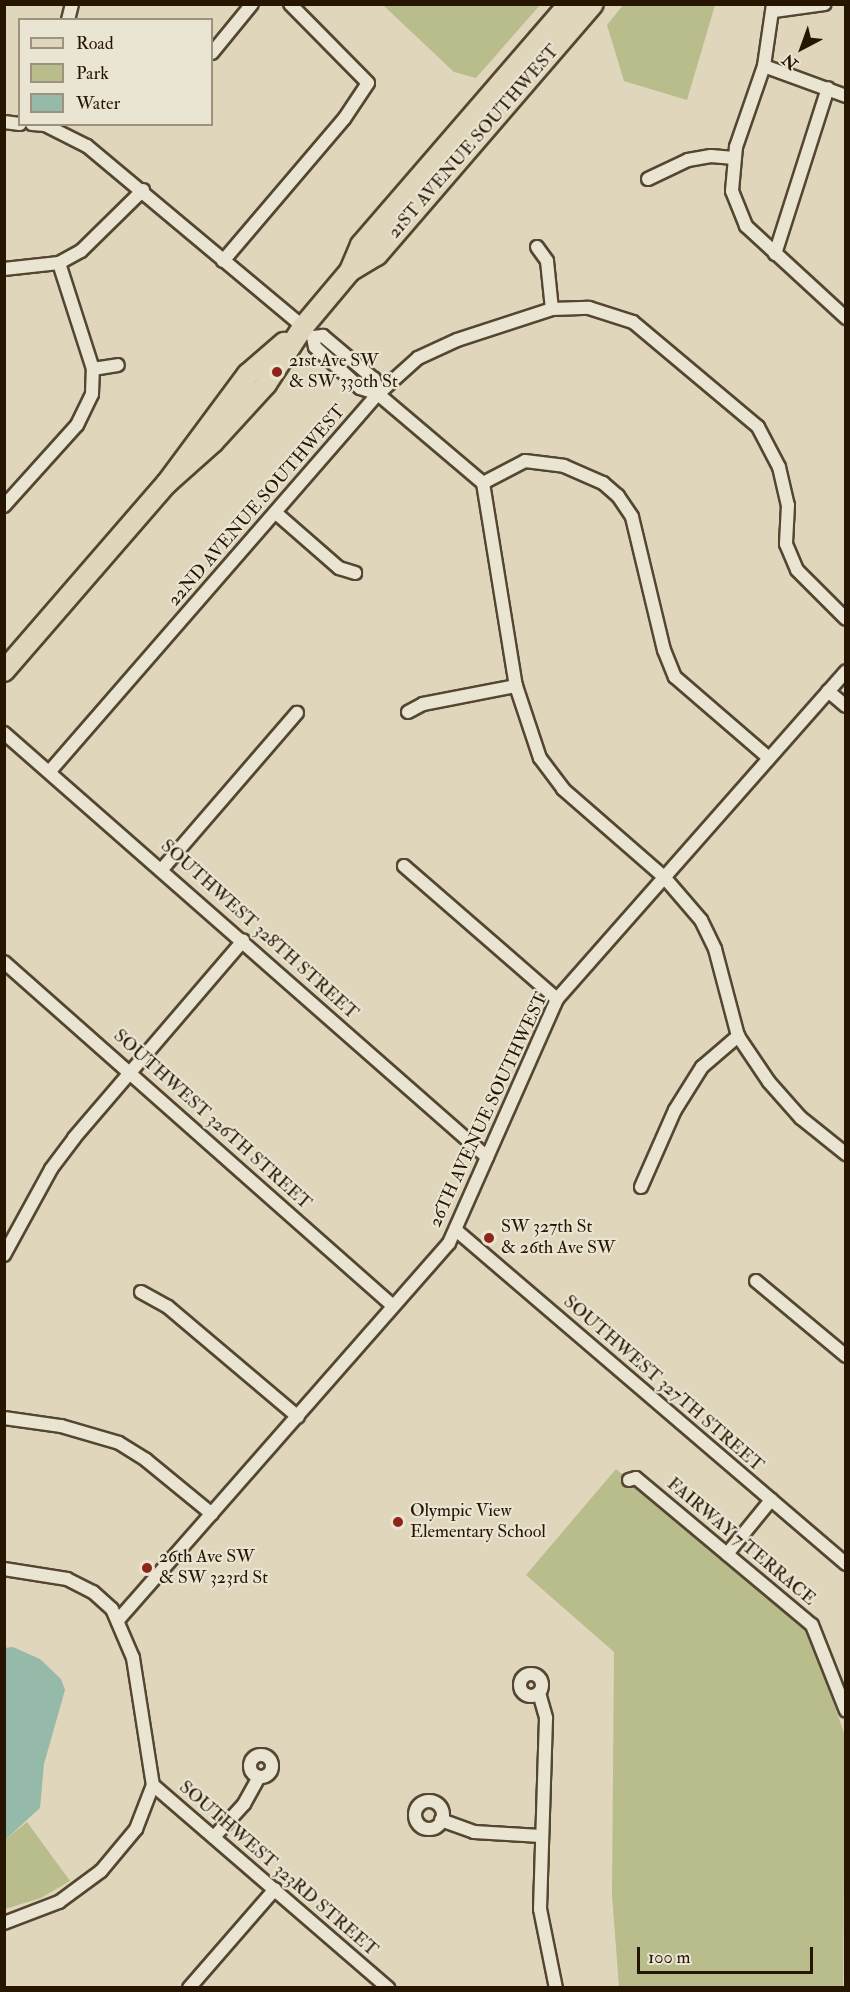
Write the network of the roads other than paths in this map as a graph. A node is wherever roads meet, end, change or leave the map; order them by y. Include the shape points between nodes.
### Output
1 (252, 4) edge
2 (290, 4) edge
3 (569, 4) edge
4 (593, 4) edge
5 (825, 4) edge
6 (773, 8) edge
7 (213, 52) edge
8 (764, 66) junction
9 (828, 88) junction
10 (846, 96) edge
11 (42, 126) edge
12 (734, 158) junction
13 (648, 179) dead end
14 (143, 190) junction
15 (537, 247) dead end
16 (775, 254) junction
17 (223, 261) junction
18 (59, 263) junction
19 (4, 269) edge
20 (350, 271) junction
21 (552, 309) junction
22 (846, 318) edge
23 (308, 332) junction
24 (118, 365) dead end
25 (93, 369) junction
26 (378, 394) junction
27 (483, 483) junction
28 (4, 506) edge
29 (276, 513) junction
30 (356, 573) dead end
31 (846, 619) edge
32 (4, 671) edge
33 (846, 671) edge
34 (516, 686) junction
35 (828, 691) junction
36 (846, 706) edge
37 (408, 711) dead end
38 (297, 713) dead end
39 (4, 733) edge
40 (769, 758) junction
41 (50, 771) junction
42 (404, 866) dead end
43 (163, 868) junction
44 (664, 877) junction
45 (243, 941) junction
46 (4, 962) edge
47 (557, 999) junction
48 (738, 1036) junction
49 (133, 1073) junction
50 (846, 1154) edge
51 (487, 1157) junction
52 (641, 1187) dead end
53 (457, 1231) junction
54 (4, 1254) edge
55 (756, 1281) dead end
56 (141, 1292) dead end
57 (393, 1306) junction
58 (846, 1356) edge
59 (298, 1417) junction
60 (4, 1418) edge
61 (629, 1480) dead end
62 (771, 1500) junction
63 (212, 1514) junction
64 (727, 1554) junction
65 (846, 1564) edge
66 (4, 1569) edge
67 (119, 1619) junction
68 (539, 1693) dead end
69 (846, 1711) edge
70 (259, 1777) dead end
71 (153, 1785) junction
72 (441, 1820) dead end
73 (541, 1836) junction
74 (214, 1837) junction
75 (275, 1889) junction
76 (4, 1923) edge
77 (189, 1988) edge
78 (388, 1988) edge
79 (556, 1988) edge

1 - 7 street
2 - 17 street via 368,83 331,134
3 - 20 main road, 21ST AVENUE SOUTHWEST via 361,245
4 - 20 main road, 21ST AVENUE SOUTHWEST via 377,255
5 - 6 street
6 - 8 street
8 - 9 street
8 - 12 street
9 - 10 street
9 - 16 street
11 - 14 street via 87,146
12 - 13 street via 688,160
12 - 16 street via 732,190 737,210 746,226
14 - 17 street
14 - 18 street via 98,238
15 - 21 street via 547,261
16 - 22 street
17 - 23 street
18 - 19 street
18 - 25 street
20 - 23 main road, 21ST AVENUE SOUTHWEST
21 - 26 street, 22ND AVENUE SOUTHWEST via 428,353
21 - 31 street, 22ND AVENUE SOUTHWEST via 590,308 633,322 758,427 779,467 788,505 786,543 797,570
23 - 26 street via 323,336 374,379
23 - 32 main road, 21ST AVENUE SOUTHWEST via 248,374 167,483
24 - 25 street
25 - 28 street via 92,394 82,417
26 - 27 street
26 - 29 street, 22ND AVENUE SOUTHWEST
27 - 34 street
27 - 40 street via 525,461 564,466 603,483 618,496 632,517 664,650 675,677
29 - 30 street via 339,568
29 - 41 street, 22ND AVENUE SOUTHWEST
33 - 35 street, 26TH AVENUE SOUTHWEST
34 - 37 street via 423,704
34 - 44 street via 540,758 557,781
35 - 36 street
35 - 40 street, 26TH AVENUE SOUTHWEST
38 - 43 street
39 - 41 street, SOUTHWEST 328TH STREET
40 - 44 street, 26TH AVENUE SOUTHWEST
41 - 43 street, SOUTHWEST 328TH STREET
42 - 47 street
43 - 45 street, SOUTHWEST 328TH STREET
44 - 47 street, 26TH AVENUE SOUTHWEST
44 - 48 street via 700,920 715,949
45 - 49 street
45 - 51 street, SOUTHWEST 328TH STREET
46 - 49 street, SOUTHWEST 326TH STREET
47 - 51 street, 26TH AVENUE SOUTHWEST
48 - 50 street via 769,1082 795,1111
48 - 52 street via 702,1067 675,1110
49 - 54 street via 51,1169
49 - 57 street, SOUTHWEST 326TH STREET
51 - 53 street, 26TH AVENUE SOUTHWEST
53 - 57 street, 26TH AVENUE SOUTHWEST
53 - 62 street, SOUTHWEST 327TH STREET
55 - 58 street
56 - 59 street via 168,1307
57 - 59 street, 26TH AVENUE SOUTHWEST
59 - 63 street, 26TH AVENUE SOUTHWEST
60 - 63 street via 61,1426 119,1443 154,1465
61 - 64 street, FAIRWAY 7 TERRACE via 636,1478
62 - 64 street
62 - 65 street, SOUTHWEST 327TH STREET
63 - 67 street, 26TH AVENUE SOUTHWEST
64 - 69 street, FAIRWAY 7 TERRACE via 812,1625
66 - 67 street, SOUTHWEST 323RD STREET via 36,1572 81,1585 103,1600
67 - 71 street, SOUTHWEST 323RD STREET via 133,1658
68 - 73 street via 546,1718
70 - 74 street via 240,1809
71 - 74 street, SOUTHWEST 323RD STREET
71 - 76 street via 136,1828 101,1871 59,1902
72 - 73 street via 474,1832
73 - 79 street via 541,1919
74 - 75 street, SOUTHWEST 323RD STREET
75 - 77 street
75 - 78 street, SOUTHWEST 323RD STREET

